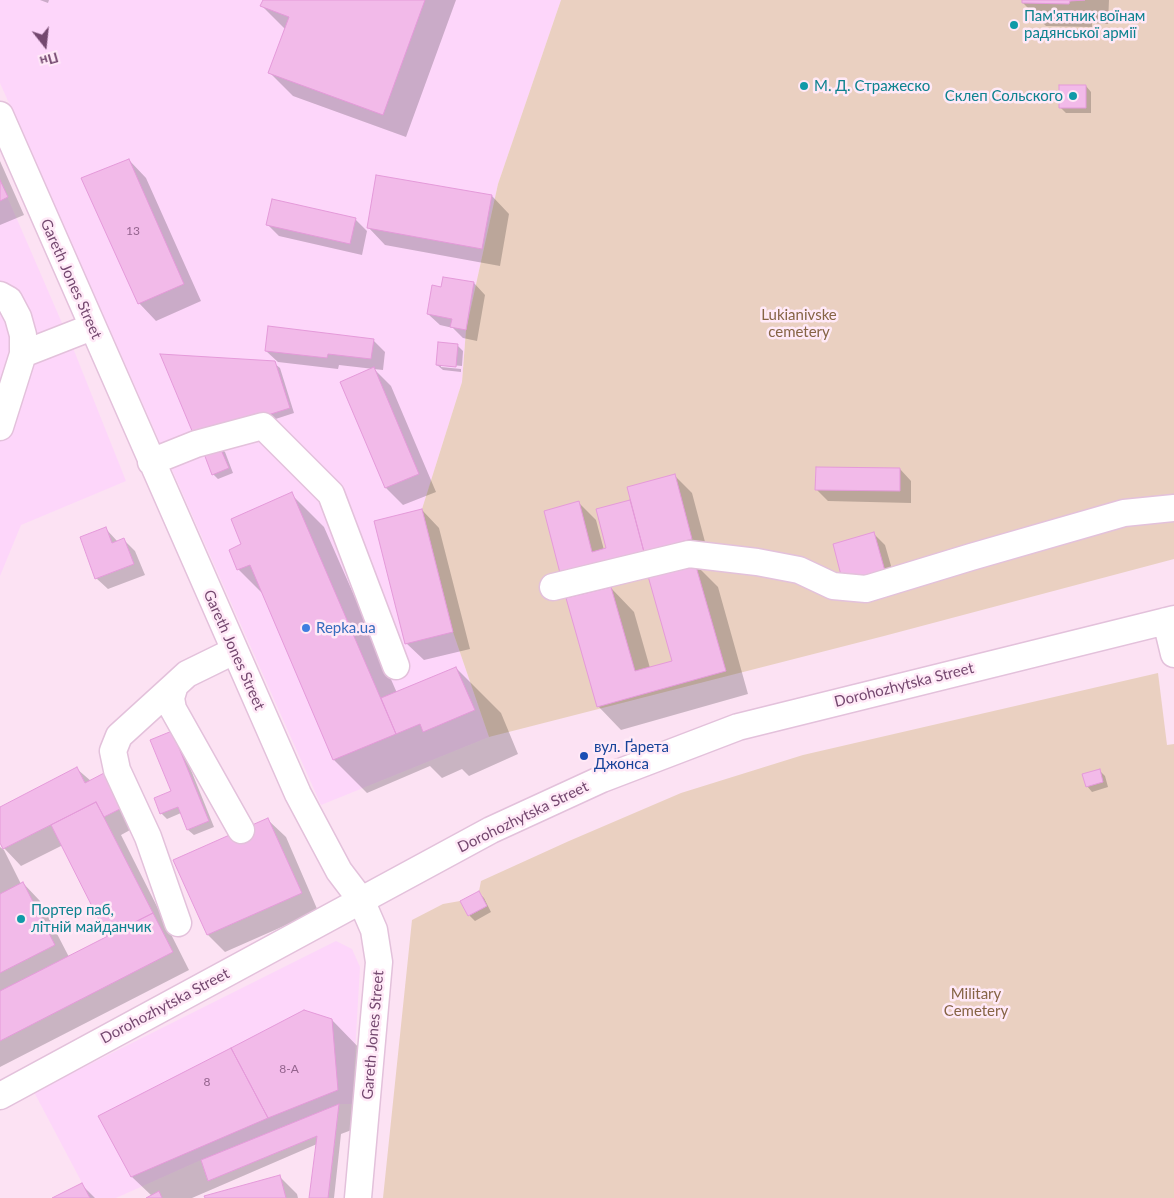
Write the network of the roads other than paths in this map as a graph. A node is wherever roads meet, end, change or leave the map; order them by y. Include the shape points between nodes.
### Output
1 (0, 115) edge
2 (0, 295) edge
3 (92, 327) junction
4 (23, 354) junction
5 (0, 427) edge
6 (151, 462) junction
7 (1174, 508) edge
8 (553, 587) dead end
9 (1170, 620) edge
10 (234, 651) junction
11 (1174, 654) edge
12 (396, 666) dead end
13 (175, 685) junction
14 (241, 830) dead end
15 (361, 900) junction
16 (178, 923) dead end
17 (0, 1096) edge
18 (358, 1198) edge

1 - 3 street, Gareth Jones Street
2 - 4 street via 9,300 18,317 23,335
3 - 4 street
3 - 6 street, Gareth Jones Street
4 - 5 street
6 - 10 street, Gareth Jones Street
6 - 12 street via 196,444 263,426 331,494
7 - 8 street via 1124,513 866,589 833,586 800,570 689,554
9 - 11 street
9 - 15 street, Dorohozhytska Street via 738,727 602,779 508,822
10 - 13 street via 187,674
10 - 15 street, Gareth Jones Street via 298,794 339,871
13 - 14 street via 173,709
13 - 16 street via 118,736 113,751 117,770 148,837
15 - 17 street, Dorohozhytska Street
15 - 18 street, Gareth Jones Street via 374,930 379,962

